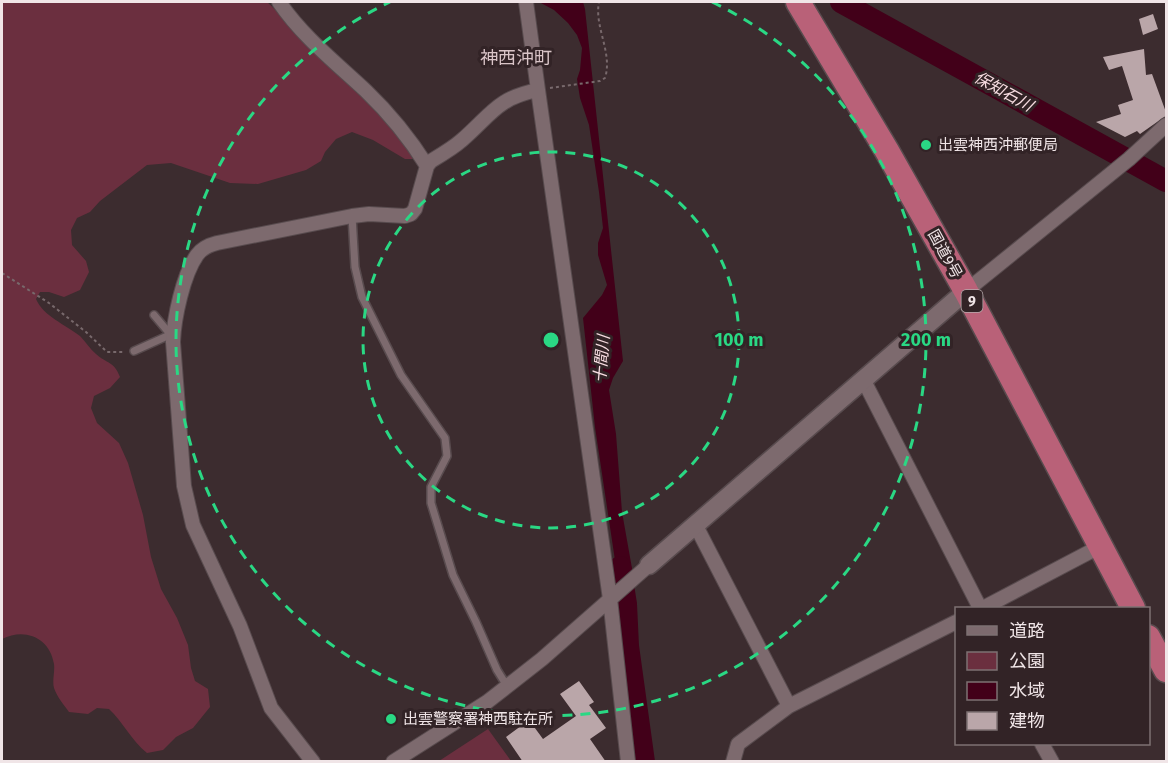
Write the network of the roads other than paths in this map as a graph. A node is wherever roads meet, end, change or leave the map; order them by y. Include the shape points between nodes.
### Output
1 (279, 2) edge
2 (526, 2) edge
3 (798, 2) edge
4 (540, 90) junction
5 (1167, 125) edge
6 (428, 166) junction
7 (352, 216) junction
8 (966, 291) junction
9 (154, 315) dead end
10 (172, 333) junction
11 (134, 351) road end
12 (863, 379) junction
13 (695, 524) junction
14 (1099, 547) junction
15 (649, 565) joint
16 (612, 597) junction
17 (981, 607) edge
18 (986, 607) edge
19 (1132, 607) edge
20 (955, 623) edge
21 (1150, 639) edge
22 (1167, 670) edge
23 (507, 686) junction
24 (789, 706) junction
25 (1043, 745) edge
26 (313, 762) edge
27 (393, 762) edge
28 (628, 762) edge
29 (733, 762) edge
30 (1052, 762) edge

1 - 6 street via 302,32 368,93
2 - 4 street
3 - 8 highway, 国道9号 / 9
4 - 6 street via 502,103
4 - 16 street
5 - 8 street
6 - 7 street via 411,214
7 - 10 street via 228,239 203,249 184,285
7 - 23 lane via 355,267 362,297 401,375 445,438 447,456 431,487 431,503 453,575
8 - 12 street
8 - 14 highway, 国道9号 / 9
9 - 10 lane
10 - 11 lane
10 - 26 street via 184,486 193,525 240,626 271,708
12 - 13 street
12 - 17 street
13 - 15 street
13 - 24 street
14 - 18 street
14 - 19 highway, 国道9号 / 9
15 - 16 street
16 - 23 street
16 - 28 street
20 - 24 street
21 - 22 highway
23 - 27 street via 477,710
24 - 29 street via 738,744
25 - 30 street

